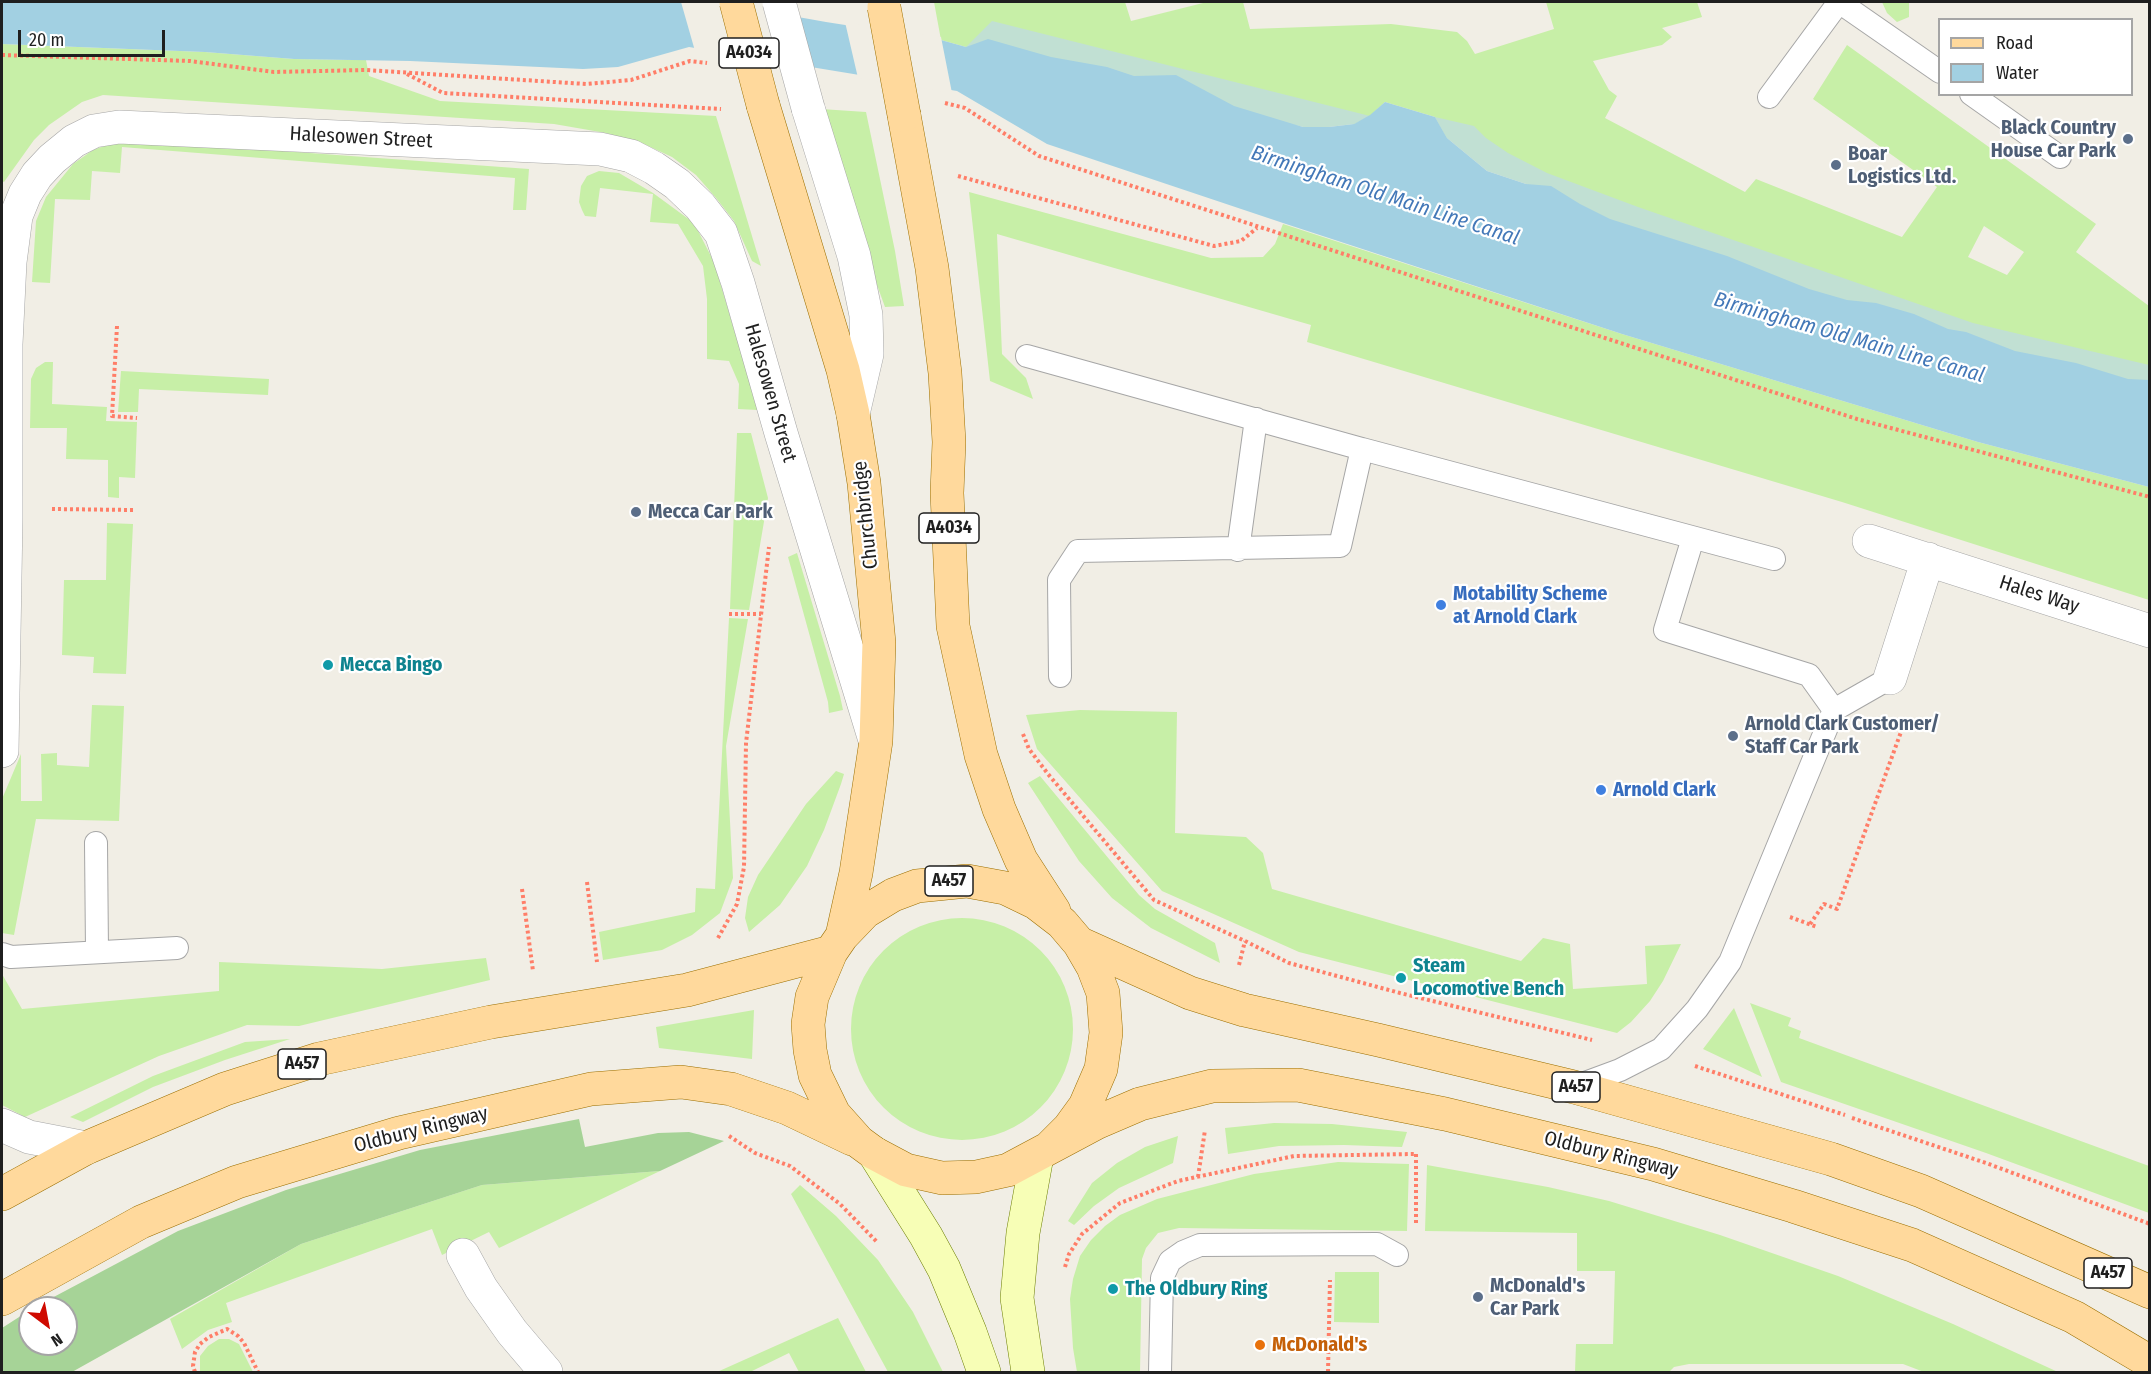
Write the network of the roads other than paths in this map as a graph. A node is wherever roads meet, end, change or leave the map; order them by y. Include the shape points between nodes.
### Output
1 (736, 2) edge
2 (779, 2) edge
3 (1839, 2) edge
4 (883, 4) edge
5 (1938, 71) edge
6 (1974, 96) edge
7 (1769, 97) dead end
8 (2060, 157) dead end
9 (1027, 356) dead end
10 (854, 414) junction
11 (1256, 419) junction
12 (1362, 449) junction
13 (1693, 538) junction
14 (1869, 540) dead end
15 (1238, 549) junction
16 (1928, 559) junction
17 (1774, 560) dead end
18 (2150, 631) edge
19 (1060, 676) dead end
20 (1890, 678) joint
21 (1834, 710) junction
22 (876, 741) junction
23 (2, 751) edge
24 (96, 843) dead end
25 (1071, 933) junction
26 (836, 944) junction
27 (177, 948) dead end
28 (97, 952) junction
29 (2, 954) edge
30 (1574, 1087) junction
31 (2, 1125) edge
32 (86, 1148) junction
33 (867, 1148) junction
34 (1044, 1151) junction
35 (2, 1194) edge
36 (463, 1255) dead end
37 (1397, 1255) dead end
38 (2150, 1292) edge
39 (2, 1298) edge
40 (2150, 1362) edge
41 (546, 1372) edge
42 (984, 1372) edge
43 (1028, 1372) edge
44 (1160, 1372) edge

1 - 10 main road, Churchbridge / A4034, bridge
2 - 10 street, bridge via 854,256 866,315 867,354
3 - 5 lane
3 - 7 lane
4 - 25 main road, A4034, bridge via 932,268 945,373 953,626 963,678 981,755 999,809 1021,860
6 - 8 lane
9 - 11 lane
10 - 22 main road, Churchbridge / A4034 via 879,643
11 - 12 lane
11 - 15 lane
12 - 13 lane
12 - 15 lane via 1340,546
13 - 17 lane
13 - 21 lane via 1665,630 1809,675
14 - 16 street, Hales Way
15 - 19 lane via 1078,551 1059,580
16 - 18 street, Hales Way
16 - 20 street
20 - 21 lane
21 - 30 lane via 1730,962 1697,1009 1661,1048 1620,1070
22 - 23 street, Halesowen Street via 738,283 720,233 677,184 631,156 600,149 119,127 94,131 52,159 37,175 16,216 6,344
22 - 26 main road, Churchbridge / A4034 via 856,873
24 - 28 lane
25 - 26 main road, Oldbury Ringway / A457 via 1036,903 1005,888 967,881 942,882 893,895 865,912
25 - 30 main road, Oldbury Ringway / A457 via 1190,993 1244,1010
25 - 34 main road, Oldbury Ringway / A457 via 1093,967 1102,993 1106,1033 1101,1069 1085,1106 1070,1128
26 - 32 main road, A457 via 687,990 491,1022 319,1059 225,1089
26 - 33 main road, Oldbury Ringway / A457 via 812,997 810,1050 815,1076 834,1114
27 - 28 lane
28 - 29 lane via 11,957
30 - 38 main road, Oldbury Ringway / A457 via 1831,1159 1911,1187
31 - 32 street via 29,1137
32 - 35 main road, A457
33 - 34 main road, Oldbury Ringway / A457 via 906,1170 959,1179 1008,1170
33 - 39 main road, Oldbury Ringway / A457 via 787,1108 731,1089 681,1082 591,1089 399,1133 237,1182 141,1222
33 - 42 main road via 944,1269
34 - 40 main road, Oldbury Ringway via 1140,1104 1212,1086 1298,1085 1445,1114 1653,1164 1912,1245 2074,1317
34 - 43 main road via 1023,1233 1017,1298
36 - 41 street via 512,1332
37 - 44 lane via 1377,1245 1200,1245 1183,1252 1170,1261 1162,1278

